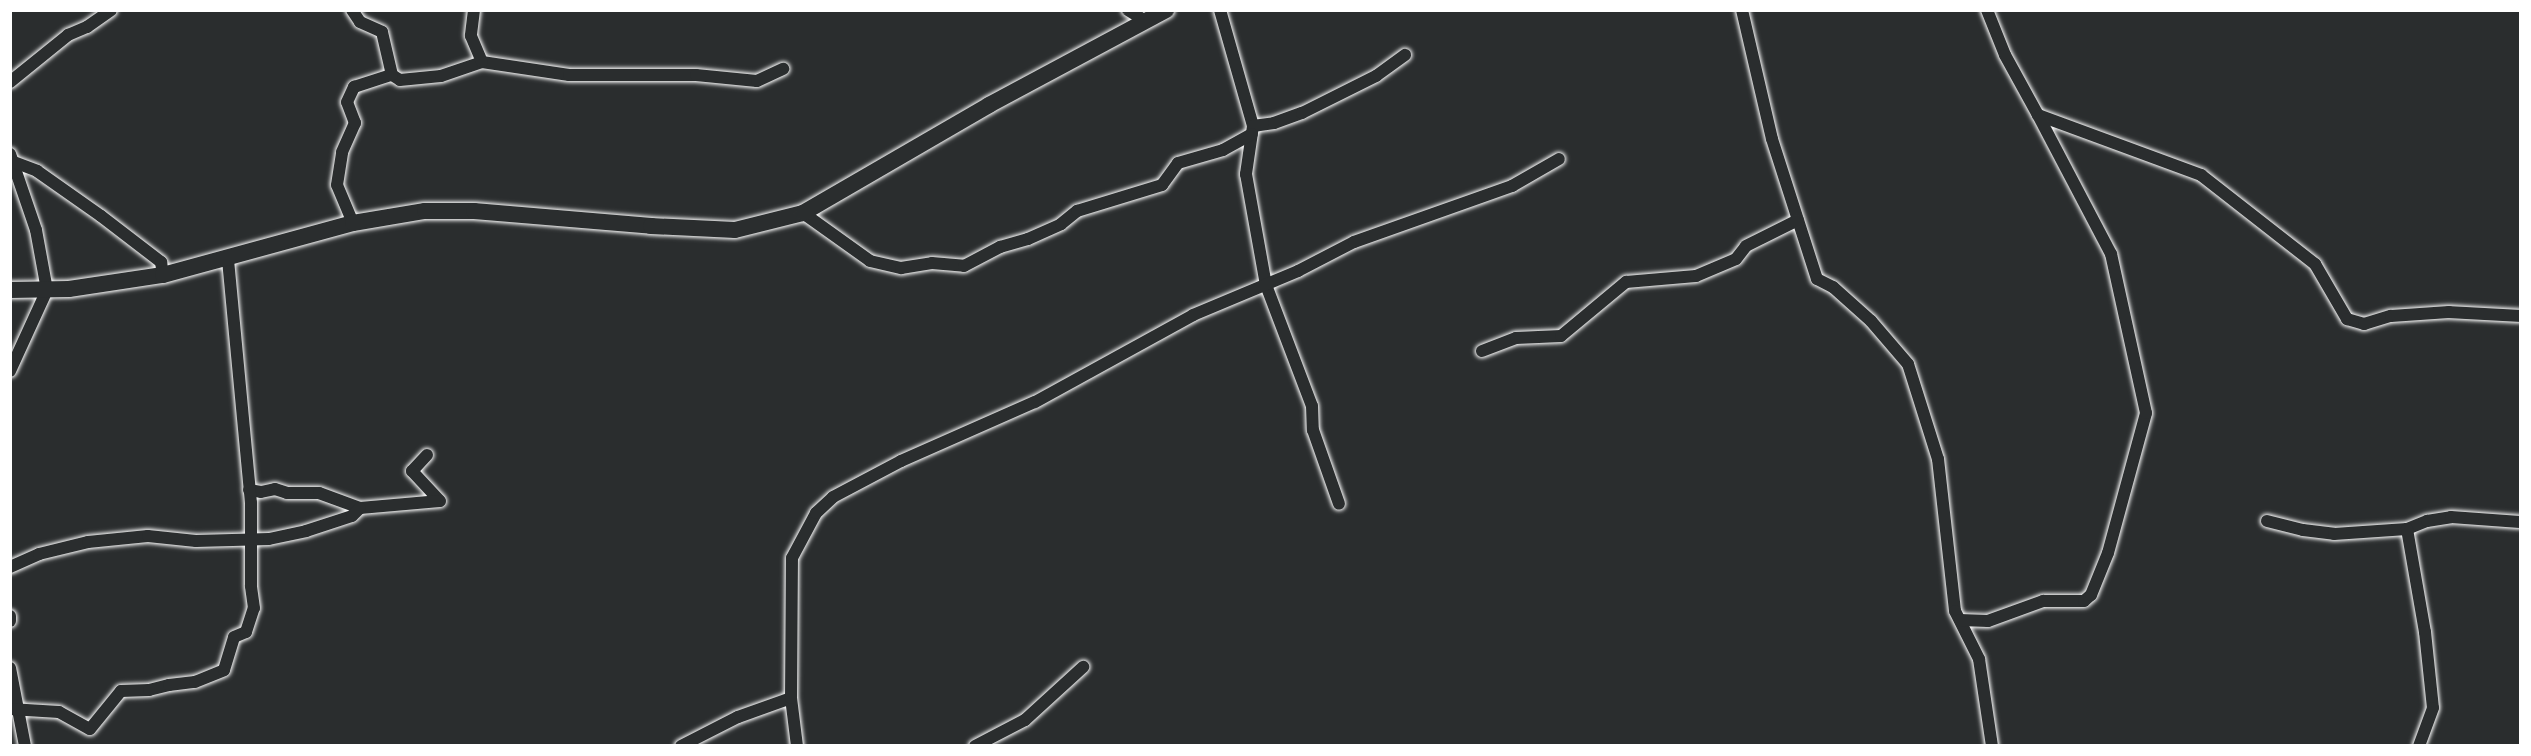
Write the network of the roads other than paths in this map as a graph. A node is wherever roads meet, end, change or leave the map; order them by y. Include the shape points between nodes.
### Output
1 (111, 10) edge
2 (352, 10) edge
3 (474, 10) edge
4 (1128, 10) edge
5 (1166, 10) edge
6 (1220, 10) edge
7 (1742, 10) edge
8 (1987, 10) edge
9 (1144, 20) junction
10 (1405, 55) dead end
11 (482, 62) junction
12 (783, 69) dead end
13 (392, 75) junction
14 (10, 82) edge
15 (2038, 115) junction
16 (1252, 130) junction
17 (12, 158) edge
18 (1559, 159) dead end
19 (803, 213) junction
20 (1798, 220) junction
21 (353, 223) junction
22 (228, 259) junction
23 (163, 275) junction
24 (1266, 285) junction
25 (10, 290) edge
26 (47, 290) junction
27 (2520, 316) edge
28 (1482, 351) dead end
29 (10, 371) edge
30 (427, 455) dead end
31 (249, 490) junction
32 (1340, 504) dead end
33 (360, 508) junction
34 (2267, 521) dead end
35 (2520, 522) edge
36 (2407, 529) junction
37 (252, 540) junction
38 (10, 567) edge
39 (10, 616) edge
40 (1960, 620) junction
41 (10, 621) edge
42 (1083, 667) dead end
43 (10, 668) edge
44 (791, 698) junction
45 (14, 709) edge
46 (26, 746) edge
47 (681, 746) edge
48 (797, 746) edge
49 (975, 746) edge
50 (1992, 746) edge
51 (2419, 746) edge

1 - 14 street via 68,35
2 - 13 street via 360,22 382,32
3 - 11 street via 471,36
4 - 9 street
5 - 9 main road
6 - 16 street
7 - 20 street via 1772,139
8 - 15 street via 2005,55
9 - 19 main road
10 - 16 street via 1376,76 1302,113
11 - 12 street via 569,75 696,75 757,81
11 - 13 street via 441,76 400,80
13 - 21 street via 354,87 347,102 355,123 342,152 337,185
15 - 27 street via 2201,176 2315,264 2347,319 2364,324 2391,316 2449,312
15 - 40 street via 2111,254 2146,413 2108,553 2091,595 2084,601 2043,601 1988,621
16 - 19 street via 1223,150 1178,163 1162,184 1077,211 1061,224 964,266 932,263 901,268 870,261
16 - 24 street via 1246,174
17 - 23 street via 101,216 160,262
17 - 26 street via 36,230
18 - 24 street via 1512,186 1354,242
19 - 21 main road via 735,230 474,211 425,211
20 - 28 street via 1746,246 1736,259 1696,276 1626,282 1561,336 1516,338
20 - 40 street via 1816,279 1833,287 1871,321 1908,364 1938,459 1945,540
21 - 22 main road
22 - 23 main road
22 - 31 street
23 - 26 main road
24 - 32 street via 1312,406 1313,430
24 - 44 street via 1192,315 1035,402 902,461 834,497 804,530 792,558
25 - 26 main road
26 - 29 street
30 - 33 street via 412,471 440,501
31 - 33 street via 319,493
31 - 37 street
33 - 37 street via 352,516 306,531
34 - 36 street via 2334,534
35 - 36 street via 2451,517
36 - 51 street via 2425,632 2433,708
37 - 38 street via 196,541 148,536 88,542 39,554
37 - 45 street via 254,608 246,632 234,638 224,670 195,682 121,691 90,729 59,712
39 - 41 street
40 - 50 street via 1979,659
42 - 49 street via 1026,720
43 - 45 street
44 - 47 street via 738,717
44 - 48 street
45 - 46 street

